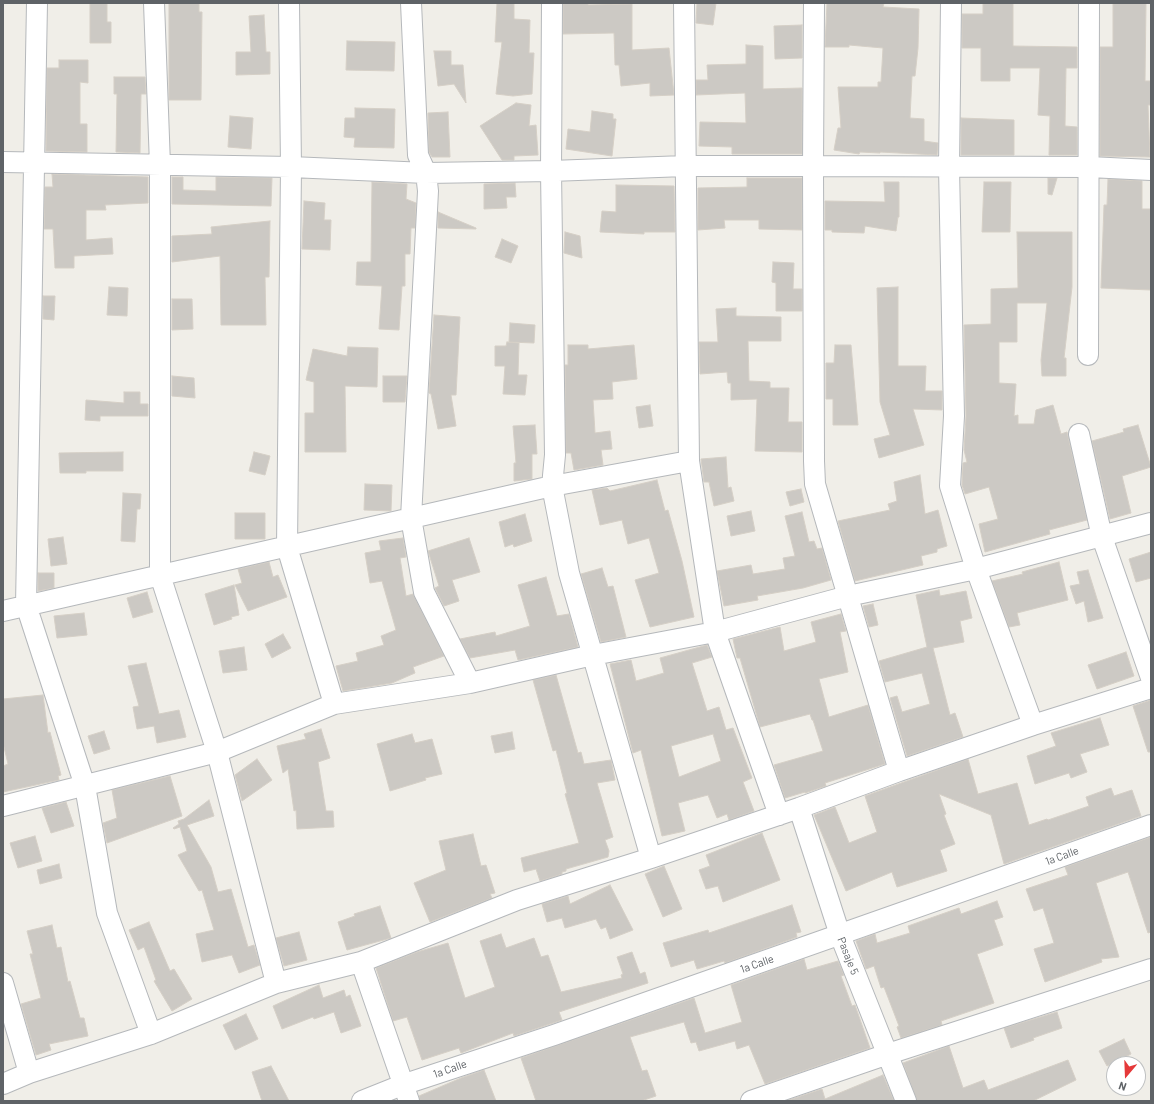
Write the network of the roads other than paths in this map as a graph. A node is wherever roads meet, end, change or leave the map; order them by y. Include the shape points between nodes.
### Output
1 (37, 3) edge
2 (154, 3) edge
3 (289, 3) edge
4 (411, 3) edge
5 (552, 3) edge
6 (684, 3) edge
7 (814, 3) edge
8 (951, 3) edge
9 (1089, 3) edge
10 (3, 162) edge
11 (34, 163) junction
12 (160, 165) junction
13 (685, 166) junction
14 (813, 166) junction
15 (291, 167) junction
16 (949, 167) junction
17 (1089, 167) junction
18 (1151, 170) edge
19 (551, 171) junction
20 (426, 173) junction
21 (1088, 354) dead end
22 (1079, 434) dead end
23 (689, 461) junction
24 (552, 486) junction
25 (411, 518) junction
26 (1151, 523) edge
27 (1102, 537) junction
28 (288, 547) junction
29 (976, 568) junction
30 (160, 575) junction
31 (848, 596) junction
32 (26, 605) junction
33 (3, 610) edge
34 (716, 632) junction
35 (592, 655) junction
36 (1151, 678) edge
37 (470, 683) junction
38 (1151, 688) edge
39 (334, 704) junction
40 (1032, 725) junction
41 (217, 752) junction
42 (899, 771) junction
43 (85, 786) junction
44 (3, 806) edge
45 (799, 808) junction
46 (779, 815) junction
47 (1151, 825) edge
48 (651, 858) junction
49 (840, 935) junction
50 (361, 962) junction
51 (1151, 969) edge
52 (3, 983) edge
53 (276, 983) junction
54 (152, 1034) junction
55 (888, 1054) junction
56 (29, 1073) junction
57 (3, 1084) edge
58 (3, 1093) edge
59 (406, 1093) edge
60 (5, 1101) edge
61 (362, 1101) edge
62 (751, 1101) edge
63 (906, 1101) edge

1 - 11 street
2 - 12 street
3 - 15 street
4 - 20 street via 418,155
5 - 19 street
6 - 13 street
7 - 14 street
8 - 16 street
9 - 17 street
10 - 11 street
11 - 12 street
11 - 32 street
12 - 15 street
12 - 30 street
13 - 14 street
13 - 19 street
13 - 23 street
14 - 16 street
14 - 31 street via 815,484
15 - 20 street
15 - 28 street
16 - 17 street
16 - 29 street via 954,416 950,486
17 - 18 street
17 - 21 street
19 - 20 street
19 - 24 street via 555,456
20 - 25 street via 428,191
22 - 27 street
23 - 24 street
23 - 34 street
24 - 25 street
24 - 35 street via 569,573
25 - 28 street
25 - 37 street via 424,592
26 - 27 street
27 - 29 street
27 - 36 street
28 - 30 street
28 - 39 street
29 - 31 street
29 - 40 street
30 - 32 street
30 - 41 street
31 - 34 street
31 - 42 street
32 - 33 street
32 - 43 street
34 - 35 street
34 - 46 street
35 - 37 street
35 - 48 street
37 - 39 street
38 - 40 street
39 - 41 street
40 - 42 street
41 - 43 street
41 - 53 street
42 - 45 street
43 - 44 street
43 - 54 street via 107,913
45 - 46 street
45 - 49 street, Pasaje 5
46 - 48 street
47 - 49 street, 1a Calle
48 - 50 street via 517,900
49 - 55 street, Pasaje 5
49 - 59 street, 1a Calle
50 - 53 street
50 - 59 street
51 - 55 street
52 - 56 street
53 - 54 street
54 - 56 street
55 - 62 street
55 - 63 street, Pasaje 5
56 - 57 street
58 - 60 street
59 - 61 street, 1a Calle

